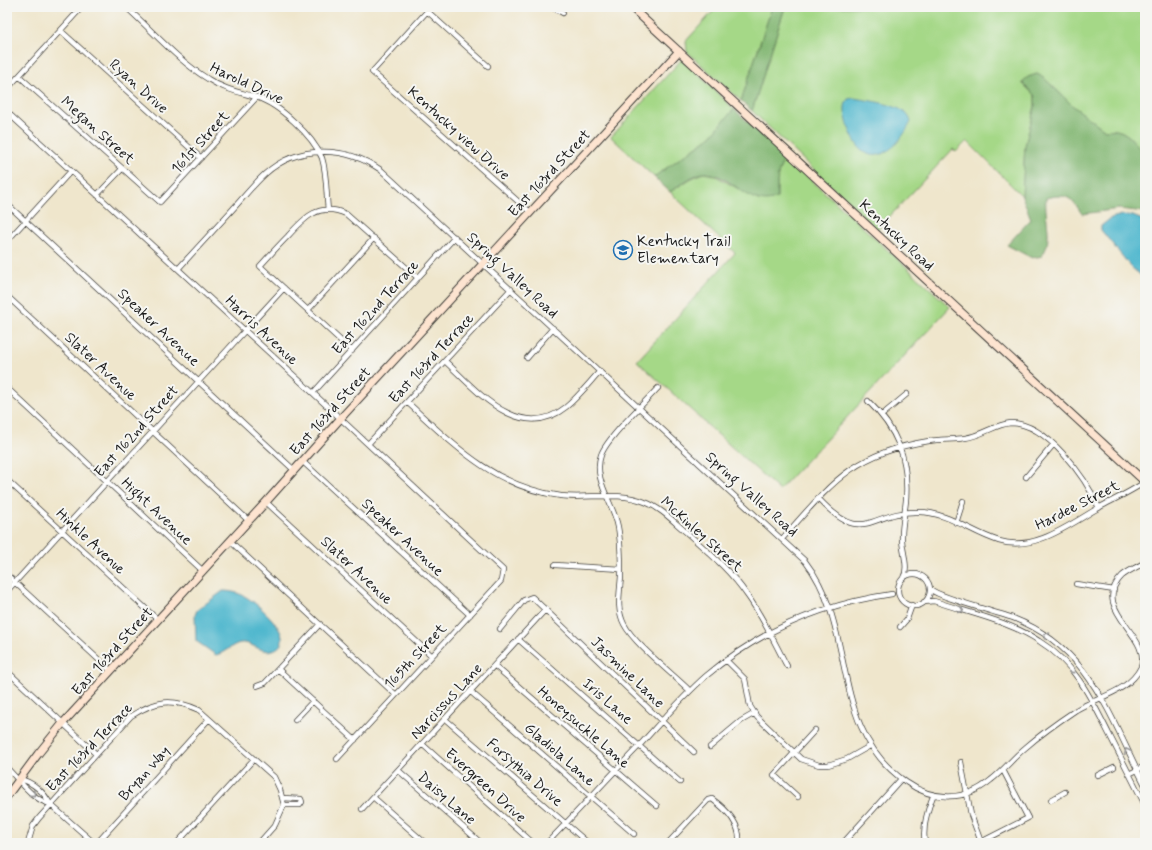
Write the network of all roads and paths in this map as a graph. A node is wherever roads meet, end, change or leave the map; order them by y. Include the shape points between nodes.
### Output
1 (82, 7) edge
2 (126, 7) edge
3 (431, 7) edge
4 (552, 7) edge
5 (631, 7) edge
6 (427, 11) junction
7 (563, 13) dead end
8 (61, 31) junction
9 (679, 51) junction
10 (488, 66) dead end
11 (19, 76) junction
12 (7, 89) edge
13 (256, 97) junction
14 (7, 112) edge
15 (318, 151) junction
16 (201, 158) junction
17 (122, 169) junction
18 (71, 171) junction
19 (97, 195) junction
20 (160, 202) joint
21 (7, 204) edge
22 (328, 210) junction
23 (530, 212) junction
24 (26, 221) junction
25 (455, 237) junction
26 (374, 238) junction
27 (7, 241) edge
28 (483, 263) junction
29 (178, 269) junction
30 (418, 278) junction
31 (284, 288) junction
32 (511, 289) junction
33 (7, 296) edge
34 (308, 310) junction
35 (553, 328) junction
36 (245, 330) junction
37 (352, 351) junction
38 (527, 358) dead end
39 (444, 361) junction
40 (600, 371) junction
41 (199, 380) junction
42 (7, 388) edge
43 (658, 388) dead end
44 (313, 393) junction
45 (907, 394) dead end
46 (868, 401) dead end
47 (407, 402) junction
48 (640, 408) junction
49 (882, 415) junction
50 (340, 418) junction
51 (153, 430) junction
52 (368, 444) junction
53 (1053, 445) junction
54 (900, 448) junction
55 (302, 461) junction
56 (294, 470) junction
57 (1026, 477) dead end
58 (7, 480) edge
59 (107, 481) junction
60 (1145, 482) edge
61 (607, 496) junction
62 (818, 498) junction
63 (964, 501) dead end
64 (266, 502) junction
65 (1099, 508) junction
66 (904, 513) junction
67 (249, 521) junction
68 (956, 523) junction
69 (62, 531) junction
70 (782, 539) junction
71 (230, 541) junction
72 (1145, 562) edge
73 (555, 565) dead end
74 (500, 567) joint
75 (907, 568) junction
76 (621, 569) junction
77 (203, 571) junction
78 (917, 574) junction
79 (7, 575) edge
80 (903, 578) junction
81 (15, 582) junction
82 (1076, 584) dead end
83 (898, 587) junction
84 (930, 589) junction
85 (1114, 590) junction
86 (7, 591) edge
87 (892, 594) junction
88 (900, 598) junction
89 (924, 602) junction
90 (912, 605) junction
91 (830, 607) junction
92 (546, 609) junction
93 (470, 615) junction
94 (158, 620) junction
95 (320, 624) junction
96 (900, 627) dead end
97 (1034, 627) junction
98 (500, 629) dead end
99 (769, 633) junction
100 (1029, 635) junction
101 (518, 639) junction
102 (432, 656) junction
103 (726, 660) junction
104 (1144, 663) edge
105 (495, 666) junction
106 (787, 666) dead end
107 (278, 668) junction
108 (7, 671) edge
109 (111, 671) junction
110 (257, 686) dead end
111 (690, 691) junction
112 (471, 692) junction
113 (396, 695) junction
114 (1101, 698) junction
115 (313, 701) junction
116 (1092, 702) junction
117 (755, 713) junction
118 (209, 719) junction
119 (445, 719) junction
120 (295, 720) dead end
121 (662, 721) junction
122 (64, 723) junction
123 (815, 730) dead end
124 (354, 740) junction
125 (422, 744) junction
126 (639, 745) junction
127 (870, 746) junction
128 (710, 747) dead end
129 (694, 752) dead end
130 (794, 753) junction
131 (96, 754) junction
132 (254, 759) junction
133 (337, 759) dead end
134 (962, 762) dead end
135 (1145, 766) edge
136 (1114, 767) dead end
137 (7, 768) edge
138 (398, 770) junction
139 (616, 770) junction
140 (1003, 770) junction
141 (1137, 770) junction
142 (1129, 774) junction
143 (1098, 775) dead end
144 (19, 779) junction
145 (901, 779) junction
146 (680, 782) dead end
147 (1145, 786) edge
148 (1065, 792) dead end
149 (967, 794) junction
150 (7, 796) edge
151 (934, 796) junction
152 (373, 797) junction
153 (591, 797) junction
154 (798, 797) dead end
155 (283, 798) junction
156 (1051, 800) dead end
157 (50, 804) junction
158 (284, 805) junction
159 (1145, 805) edge
160 (657, 806) dead end
161 (362, 809) dead end
162 (566, 823) junction
163 (634, 834) dead end
164 (980, 842) edge
165 (28, 843) edge
166 (94, 843) edge
167 (98, 843) edge
168 (177, 843) edge
169 (259, 843) edge
170 (425, 843) edge
171 (481, 843) edge
172 (533, 843) edge
173 (547, 843) edge
174 (588, 843) edge
175 (668, 843) edge
176 (739, 843) edge
177 (843, 843) edge
178 (925, 843) edge

1 - 8 street
2 - 13 street, Harold Drive via 201,75 230,90
3 - 6 street
4 - 7 street
5 - 9 street, Kentucky Road
6 - 10 street
6 - 23 street, Kentucky view Drive via 372,72
8 - 11 street
8 - 16 street, Ryan Drive
9 - 23 street, East 163rd Street
9 - 60 street, Kentucky Road
11 - 12 street
11 - 17 street, Megan Street
13 - 15 street, Harold Drive via 292,121
13 - 16 street, 161st Street
14 - 18 street, Harris Avenue
15 - 22 street via 324,166
15 - 25 street, Spring Valley Road via 345,153 373,164
15 - 29 street, Spring Valley Road via 290,158 264,174
16 - 20 street, 161st Street
17 - 19 street
17 - 20 street, Megan Street
18 - 19 street, Harris Avenue
18 - 24 street
19 - 29 street, Harris Avenue
21 - 24 street, Speaker Avenue
22 - 26 street via 346,214
22 - 31 street via 312,213 302,220 260,266
23 - 28 street, East 163rd Street
24 - 27 street
24 - 41 street, Speaker Avenue
25 - 28 street, Spring Valley Road
25 - 30 street, East 162nd Terrace
26 - 30 street
26 - 34 street
28 - 32 street, Spring Valley Road
28 - 50 street, East 163rd Street
29 - 36 street, Harris Avenue
30 - 37 street, East 162nd Terrace
31 - 34 street
31 - 36 street, East 162nd Street
32 - 35 street, Spring Valley Road
32 - 39 street, East 163rd Terrace
33 - 51 street, Slater Avenue
34 - 37 street
35 - 38 street
35 - 40 street, Spring Valley Road
36 - 41 street, East 162nd Street
36 - 44 street, Harris Avenue
37 - 44 street, East 162nd Terrace
39 - 40 street via 495,407 509,415 524,419 539,418 568,406
39 - 47 street, East 163rd Terrace
40 - 48 street, Spring Valley Road
41 - 51 street, East 162nd Street
41 - 56 street, Speaker Avenue
42 - 59 street, Hight Avenue
43 - 48 street
44 - 50 street, Harris Avenue
45 - 49 street
46 - 49 street
47 - 52 street, East 163rd Terrace
47 - 61 street, McKinley Street via 471,460 506,480 531,490 561,496
48 - 61 street via 606,445 601,455 599,472
48 - 70 street, Spring Valley Road
49 - 54 street via 893,430
50 - 52 street, Harris Avenue
50 - 55 street, East 163rd Street
51 - 59 street, East 162nd Street
51 - 67 street, Slater Avenue
52 - 74 street, Harris Avenue
53 - 54 street via 1037,431 1010,423 971,437 930,441
53 - 57 street
53 - 65 street via 1080,473
54 - 62 street via 878,453 856,465
54 - 66 street via 905,471
55 - 56 street, East 163rd Street
55 - 93 street, Speaker Avenue
56 - 64 street, East 163rd Street
58 - 69 street, Hinkle Avenue
59 - 69 street, East 162nd Street
59 - 77 street, Hight Avenue
60 - 65 street, Hardee Street
61 - 76 street via 618,526
61 - 99 street, McKinley Street via 635,498 658,508 729,572 754,605
62 - 66 street, Hardee Street via 854,525 865,525
62 - 70 street
63 - 68 street
64 - 67 street, East 163rd Street
64 - 102 street, Slater Avenue
65 - 68 street, Hardee Street via 1059,530 1025,543 999,541
66 - 68 street, Hardee Street via 930,513
66 - 75 street via 902,546
67 - 71 street, East 163rd Street
69 - 81 street, East 162nd Street
69 - 94 street, Hinkle Avenue
70 - 91 street, Spring Valley Road via 811,568
71 - 77 street, East 163rd Street
71 - 95 street
72 - 85 street via 1122,576
73 - 76 street
74 - 93 street, 165th Street via 503,573 501,581
75 - 78 street
75 - 80 street
76 - 111 street via 619,602 624,624 634,638
77 - 94 street, East 163rd Street
78 - 80 street
78 - 84 street via 927,581
79 - 81 street
80 - 83 street
81 - 86 street, East 162nd Street
81 - 109 street
82 - 85 street
83 - 87 street
83 - 88 street
84 - 89 street
84 - 97 street
85 - 104 street, Spring Valley Road via 1115,604 1121,618 1142,646
87 - 88 street
87 - 91 street
88 - 90 street
89 - 90 street
89 -> 100 street via 934,601
90 - 96 street via 907,619
91 - 99 street
91 - 127 street, Spring Valley Road via 854,714
92 - 98 street, Jasmine Lane via 532,597 528,597
92 - 101 street, Narcissus Lane
92 - 121 street, Jasmine Lane
93 - 102 street, 165th Street
94 - 109 street, East 163rd Street
95 - 107 street
95 - 113 street
97 - 100 street
114 -> 97 street via 1075,660
99 - 103 street
99 - 106 street, McKinley Street
100 -> 116 street via 1050,648 1067,664 1080,680
101 - 105 street, Narcissus Lane
101 - 126 street, Iris Lane
102 - 113 street, 165th Street
103 - 111 street
103 - 117 street via 746,680 750,706
104 - 114 street, Spring Valley Road via 1132,680
105 - 112 street, Narcissus Lane
105 - 139 street, Honeysuckle Lane
107 - 110 street via 265,683
107 - 115 street
108 - 122 street
109 - 122 street, East 163rd Street
111 - 121 street
112 - 119 street, Narcissus Lane
112 - 153 street, Gladiola Lane
113 - 124 street, 165th Street
114 - 116 street, Spring Valley Road
141 -> 114 street
115 - 120 street
115 - 124 street
116 - 140 street, Spring Valley Road via 1048,729
116 - 142 street
117 - 128 street via 741,721
117 - 130 street
118 - 131 street, East 163rd Terrace via 199,710 186,704 159,702 145,707 132,716
118 - 132 street, East 163rd Terrace
118 - 167 street, Bryan Way
119 - 125 street, Narcissus Lane
119 - 162 street, Forsythia Drive
121 - 126 street
121 - 129 street, Jasmine Lane
122 - 131 street
122 - 144 street, East 163rd Street
123 - 130 street
124 - 133 street, 165th Street
125 - 138 street, Narcissus Lane
125 - 172 street, Evergreen Drive
126 - 139 street
126 - 146 street, Iris Lane
127 - 130 street via 847,759 828,765 811,763
127 - 145 street, Spring Valley Road via 885,766
130 - 154 street via 774,775
131 - 157 street, East 163rd Terrace
132 - 155 street, East 163rd Terrace via 274,777
132 - 168 street
134 - 149 street
135 - 141 street
136 - 143 street
137 - 144 street
138 - 152 street, Narcissus Lane
138 - 171 street, Daisy Lane
139 - 153 street
139 - 160 street, Honeysuckle Lane
140 - 149 street, Spring Valley Road via 990,782
140 - 164 street via 1028,818
141 - 142 street
141 - 147 street
142 - 159 street
144 - 150 street, East 163rd Street
144 - 157 street via 27,780
145 - 151 street, Spring Valley Road
145 - 177 street
148 - 156 street
149 - 151 street, Spring Valley Road via 952,797
149 - 164 street
151 - 178 street via 926,818 923,836
152 - 161 street, Narcissus Lane
152 - 170 street
153 - 162 street
153 - 163 street, Gladiola Lane
155 - 158 street, East 163rd Terrace
155 - 158 street via 297,798 302,802 300,805
157 - 165 street, East 163rd Terrace via 33,826
157 - 166 street
158 - 169 street via 275,825
162 - 173 street
162 - 174 street, Forsythia Drive
175 - 176 street via 708,800 712,799 731,816 736,825

